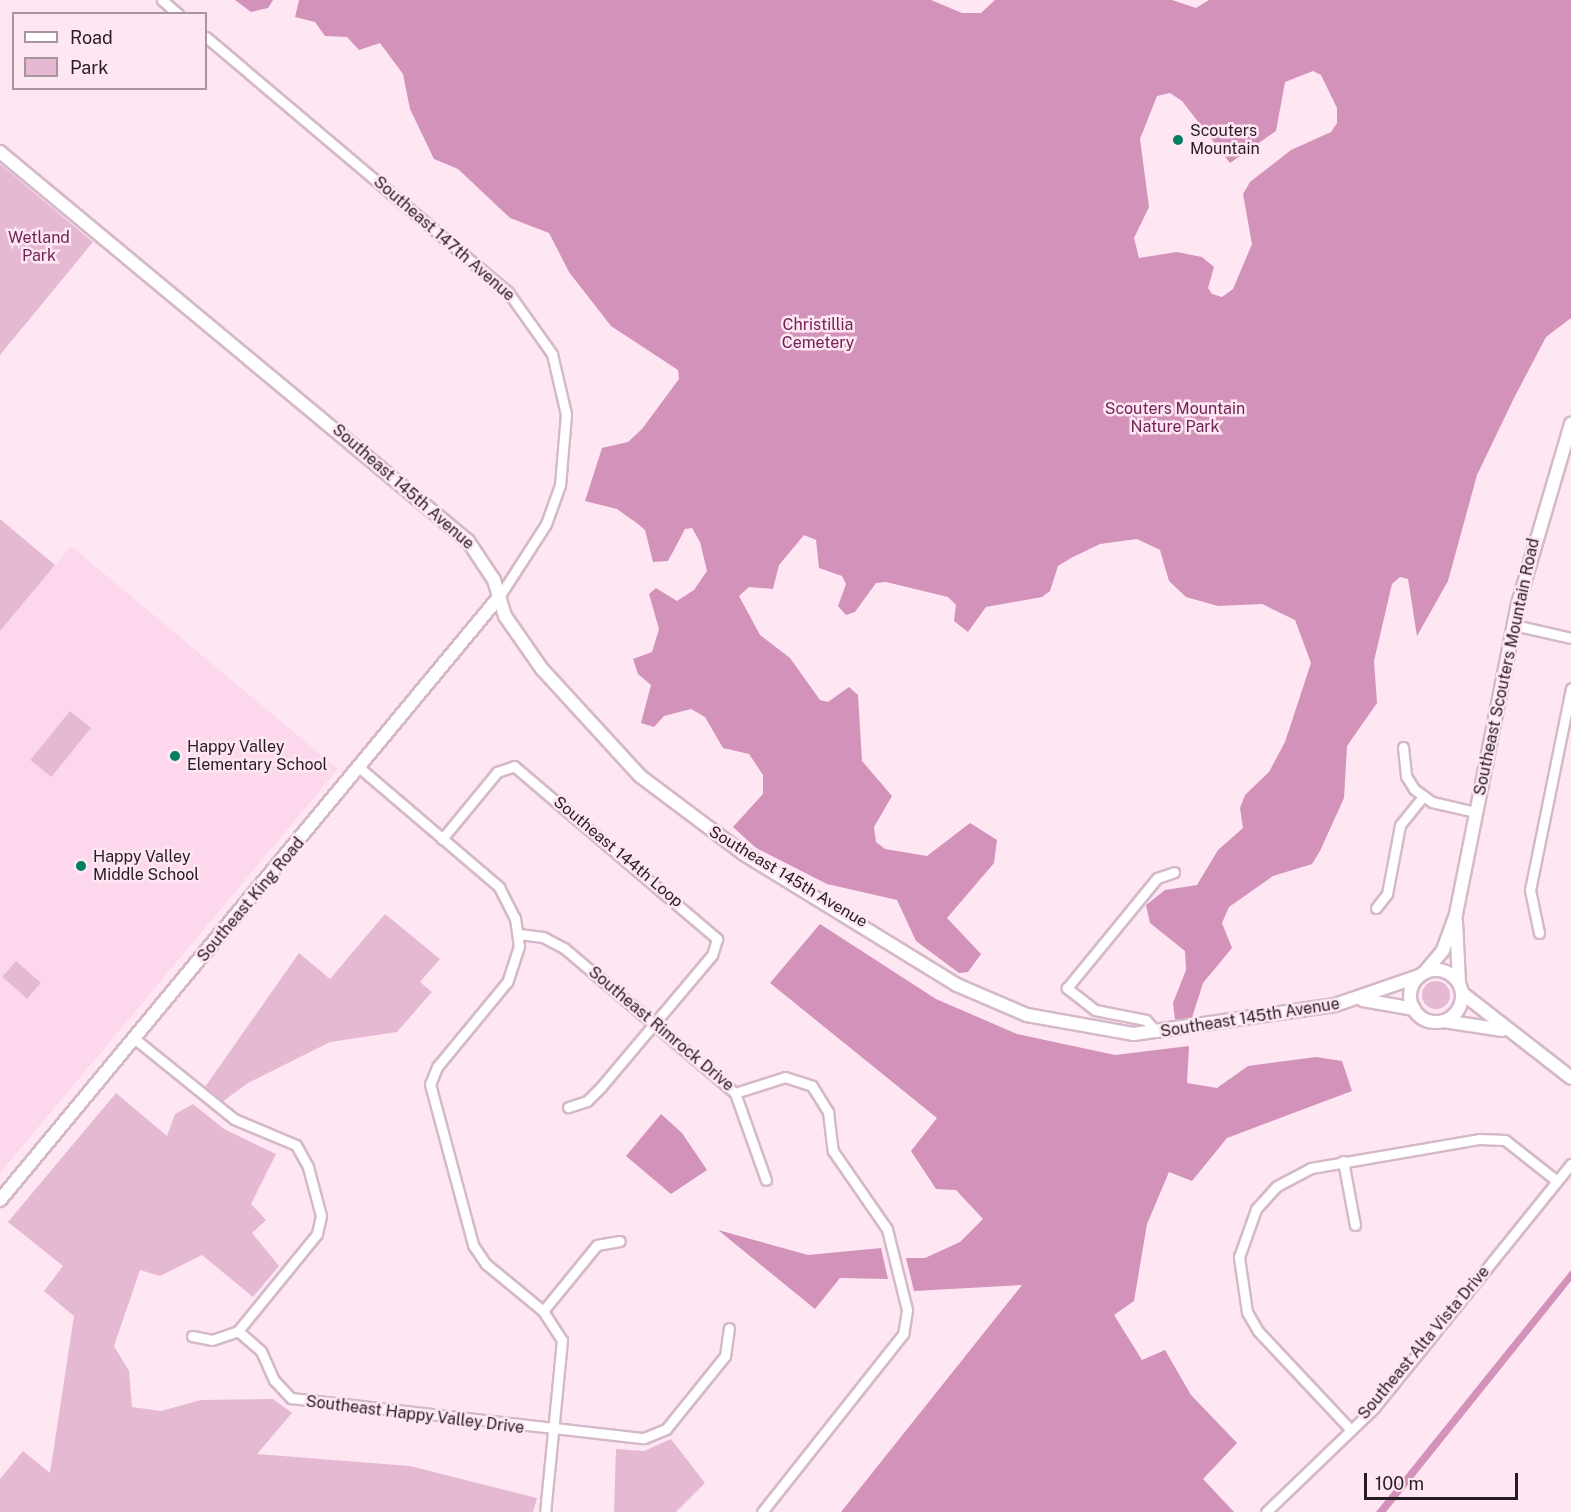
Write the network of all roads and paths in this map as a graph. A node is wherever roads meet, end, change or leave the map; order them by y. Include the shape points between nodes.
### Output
1 (162, 0) edge
2 (176, 12) edge
3 (207, 38) edge
4 (0, 152) edge
5 (1571, 426) edge
6 (499, 597) junction
7 (1514, 625) junction
8 (1571, 638) edge
9 (1571, 688) edge
10 (1567, 730) edge
11 (1403, 747) dead end
12 (361, 769) junction
13 (1423, 797) junction
14 (1475, 812) junction
15 (442, 838) junction
16 (1174, 872) dead end
17 (1376, 908) dead end
18 (1456, 914) junction
19 (1539, 933) dead end
20 (519, 934) junction
21 (1422, 974) junction
22 (1461, 988) junction
23 (1359, 1000) junction
24 (1414, 1009) junction
25 (1444, 1021) junction
26 (654, 1025) junction
27 (1509, 1031) junction
28 (1157, 1032) junction
29 (135, 1039) junction
30 (1571, 1078) edge
31 (735, 1093) junction
32 (568, 1107) dead end
33 (1343, 1161) junction
34 (1571, 1164) edge
35 (766, 1180) dead end
36 (1557, 1181) junction
37 (0, 1200) edge
38 (1355, 1224) dead end
39 (620, 1241) dead end
40 (543, 1311) junction
41 (729, 1328) dead end
42 (238, 1331) junction
43 (192, 1336) dead end
44 (1351, 1430) junction
45 (556, 1431) junction
46 (545, 1512) edge
47 (762, 1512) edge
48 (1266, 1512) edge

1 - 2 street
3 - 6 street, Southeast 147th Avenue via 519,303 552,354 566,414 560,485 546,524
4 - 6 main road, Southeast 145th Avenue via 458,531 481,556
5 - 7 main road, Southeast Scouters Mountain Road
6 - 12 main road, Southeast King Road
6 - 28 main road, Southeast 145th Avenue via 525,645 592,729 653,787 730,844 996,1004 1092,1030
7 - 8 street
7 - 14 main road, Southeast Scouters Mountain Road
9 - 10 street
10 - 19 street via 1530,890
11 - 13 street via 1406,776
12 - 15 street
12 - 29 main road, Southeast King Road
13 - 14 street
13 - 17 street via 1400,825 1387,894
14 - 18 main road, Southeast Scouters Mountain Road
15 - 20 street via 499,887
15 - 26 street, Southeast 144th Loop via 497,772 514,766 710,929 717,947
16 - 28 street via 1157,878 1067,988 1095,1010 1146,1020
18 - 21 main road, Southeast Scouters Mountain Road via 1443,950
18 - 22 main road, Southeast Scouters Mountain Road
20 - 26 street, Southeast Rimrock Drive via 543,937 564,948
20 - 40 street via 507,982 437,1067 431,1090 473,1245 486,1264
21 - 22 main road, Southeast 145th Avenue via 1446,971
21 - 23 main road, Southeast 145th Avenue
21 - 24 main road via 1411,992
22 - 25 main road via 1458,1010
22 - 27 main road
23 - 24 main road, Southeast 145th Avenue
23 - 28 main road, Southeast 145th Avenue
24 - 25 main road, Southeast 145th Avenue via 1425,1019
25 - 27 main road
26 - 31 street, Southeast Rimrock Drive
26 - 32 street via 587,1101
27 - 30 main road
29 - 37 main road, Southeast King Road
29 - 42 street via 234,1119 296,1145 312,1178 321,1216 317,1233
31 - 35 street
31 - 47 street, Southeast Rimrock Drive via 785,1077 812,1086 828,1112 833,1151 887,1229 907,1310 903,1334
33 - 36 street via 1493,1138 1516,1147
33 - 38 street
33 - 44 street via 1311,1168 1270,1194 1247,1225 1238,1275 1258,1331
34 - 36 street, Southeast Alta Vista Drive
36 - 44 street, Southeast Alta Vista Drive
39 - 40 street via 597,1245
40 - 45 street via 562,1340
41 - 45 street, Southeast Happy Valley Drive via 725,1356 657,1434 631,1439
42 - 43 street via 212,1340
42 - 45 street, Southeast Happy Valley Drive via 261,1351 282,1390 304,1404
44 - 48 street, Southeast Alta Vista Drive
45 - 46 street

